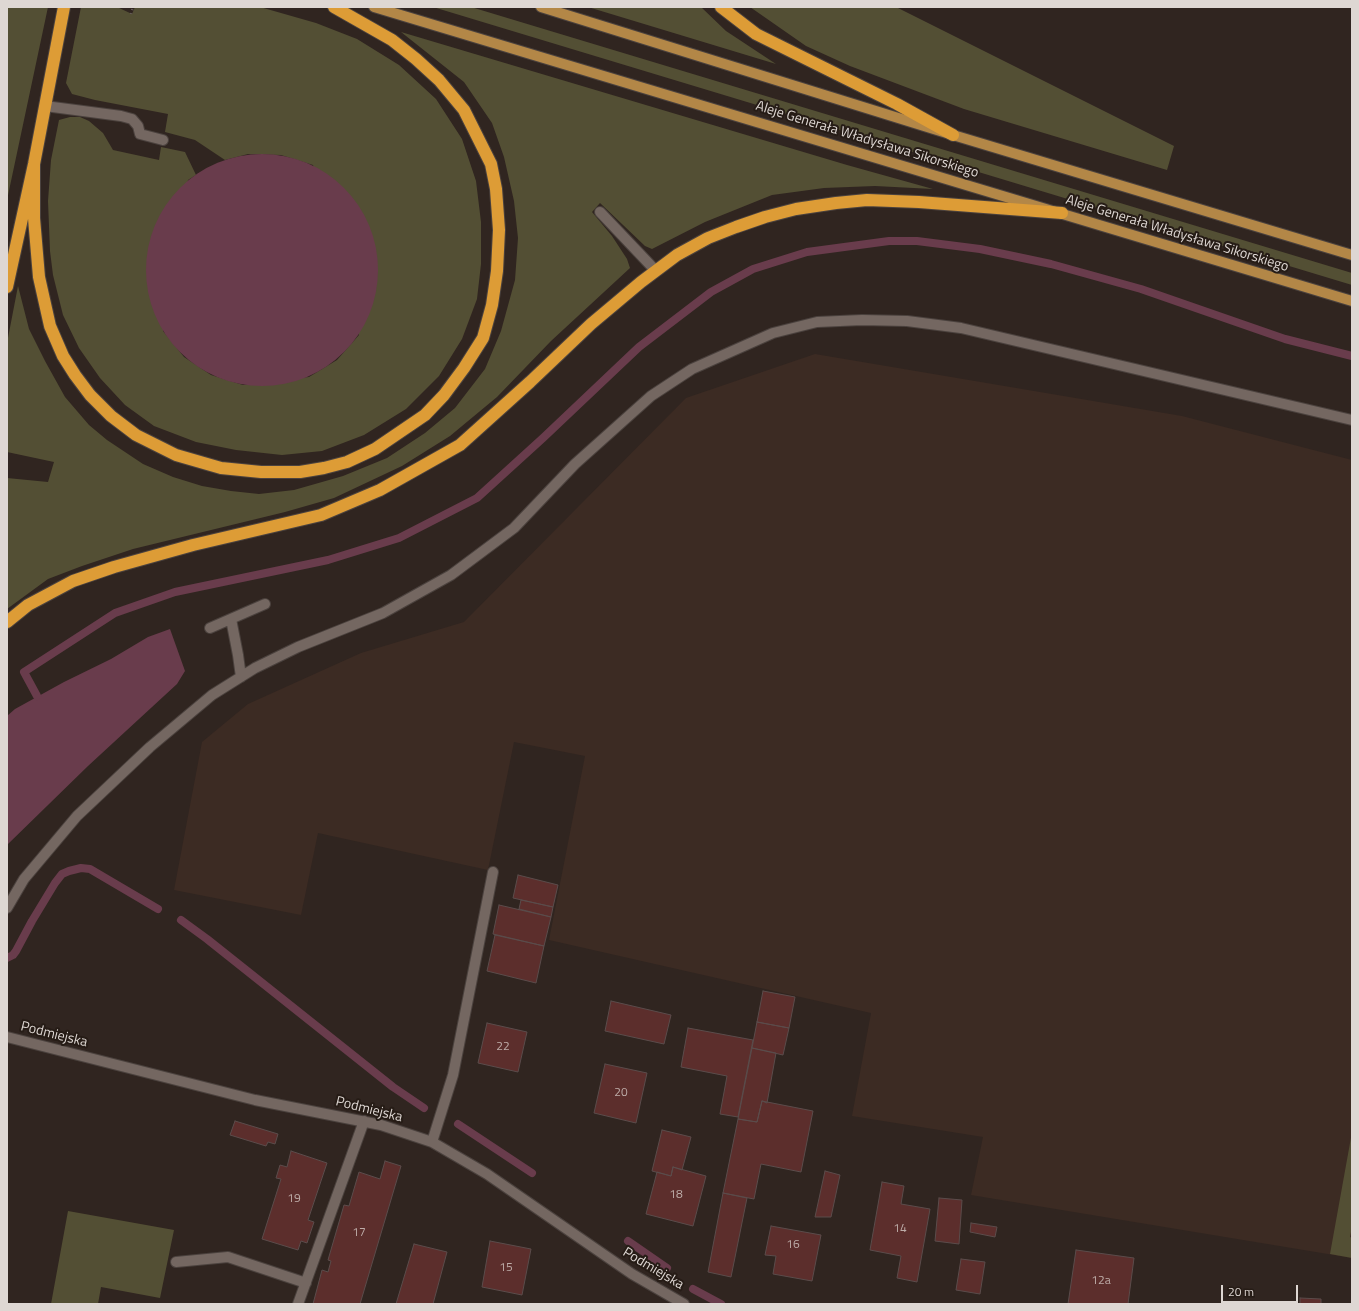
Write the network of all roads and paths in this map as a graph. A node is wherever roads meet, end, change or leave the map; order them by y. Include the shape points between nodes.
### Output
1 (64, 7) edge
2 (133, 7) edge
3 (334, 7) edge
4 (374, 7) edge
5 (541, 7) edge
6 (721, 7) edge
7 (131, 14) dead end
8 (45, 106) junction
9 (953, 135) junction
10 (163, 140) dead end
11 (34, 164) junction
12 (600, 212) dead end
13 (1062, 213) junction
14 (1352, 255) edge
15 (656, 271) junction
16 (7, 287) edge
17 (1352, 301) edge
18 (1352, 420) edge
19 (265, 604) dead end
20 (230, 619) junction
21 (7, 622) edge
22 (210, 628) dead end
23 (241, 677) junction
24 (493, 872) dead end
25 (7, 908) edge
26 (7, 1037) edge
27 (364, 1121) junction
28 (432, 1142) junction
29 (176, 1262) dead end
30 (306, 1283) junction
31 (298, 1304) edge
32 (684, 1304) edge

1 - 8 highway
2 - 7 path
3 - 11 highway via 392,40 416,59 439,80 464,110 491,164 500,230 492,305 483,338 444,395 425,415 374,449 347,462 300,472 221,468 176,455 136,436 111,416 75,375 63,356 50,326 38,277
4 - 13 main road, Aleje Generała Władysława Sikorskiego
5 - 9 main road
6 - 9 highway via 756,34 897,104
8 - 10 street via 121,116 132,120 138,126 140,134
8 - 11 highway
9 - 14 main road
11 - 16 highway
12 - 15 street
13 - 15 highway via 919,202 866,200 836,203 796,209 736,227 708,238 677,255
13 - 17 main road, Aleje Generała Władysława Sikorskiego
15 - 21 highway via 591,324 460,445 380,490 321,515 193,545 73,581 28,605
18 - 23 street via 962,328 907,321 817,322 773,333 692,369 651,396 575,464 514,528 451,575 383,613 298,647
19 - 20 street
20 - 22 street
20 - 23 street
23 - 25 street via 212,695 150,747 77,816 24,879
24 - 28 street via 453,1075
26 - 27 street, Podmiejska via 256,1100
27 - 28 street, Podmiejska
27 - 30 street
28 - 32 street, Podmiejska via 487,1174 632,1274
29 - 30 street via 228,1257
30 - 31 street

